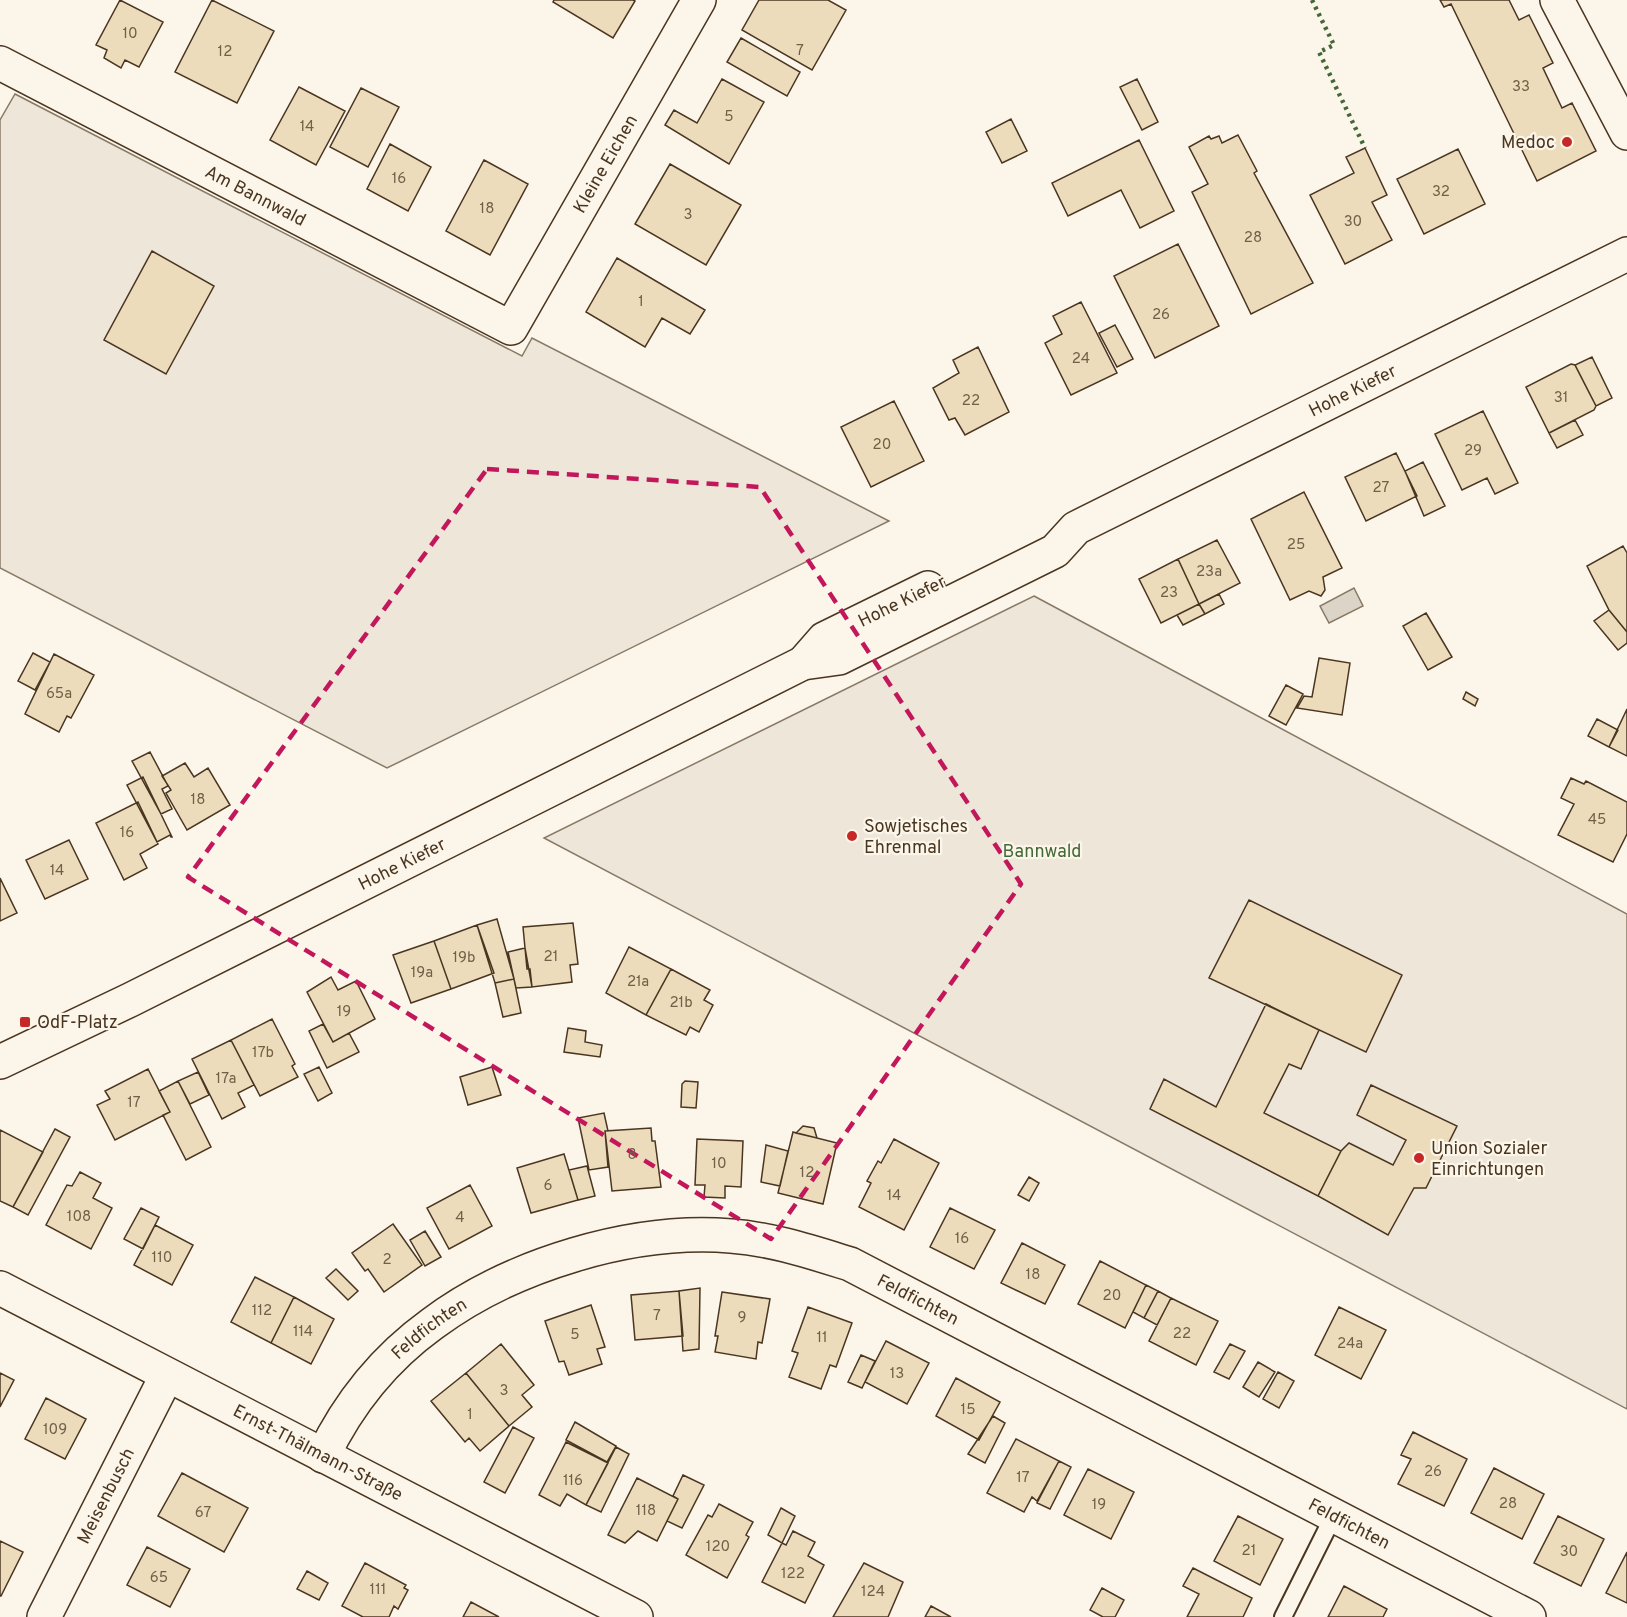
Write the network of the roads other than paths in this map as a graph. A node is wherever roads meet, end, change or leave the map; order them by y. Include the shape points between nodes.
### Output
1 (699, 0) edge
2 (1557, 0) edge
3 (0, 63) edge
4 (1627, 133) edge
5 (1627, 255) edge
6 (511, 328) joint
7 (0, 1062) edge
8 (0, 1288) edge
9 (166, 1375) junction
10 (324, 1456) junction
11 (1333, 1517) junction
12 (44, 1617) edge
13 (636, 1617) edge
14 (1282, 1617) edge
15 (1529, 1617) edge

1 - 6 street, Kleine Eichen
2 - 4 street
3 - 6 street, Am Bannwald
5 - 7 street, Hohe Kiefer via 1076,528 1042,532 824,639 803,663
8 - 9 street, Ernst-Thälmann-Straße
9 - 10 street, Ernst-Thälmann-Straße
9 - 12 street, Meisenbusch
10 - 11 street, Feldfichten via 352,1404 393,1358 432,1324 506,1280 635,1240 731,1236 776,1243 850,1264
10 - 13 street, Ernst-Thälmann-Straße
11 - 14 lane
11 - 15 street, Feldfichten

